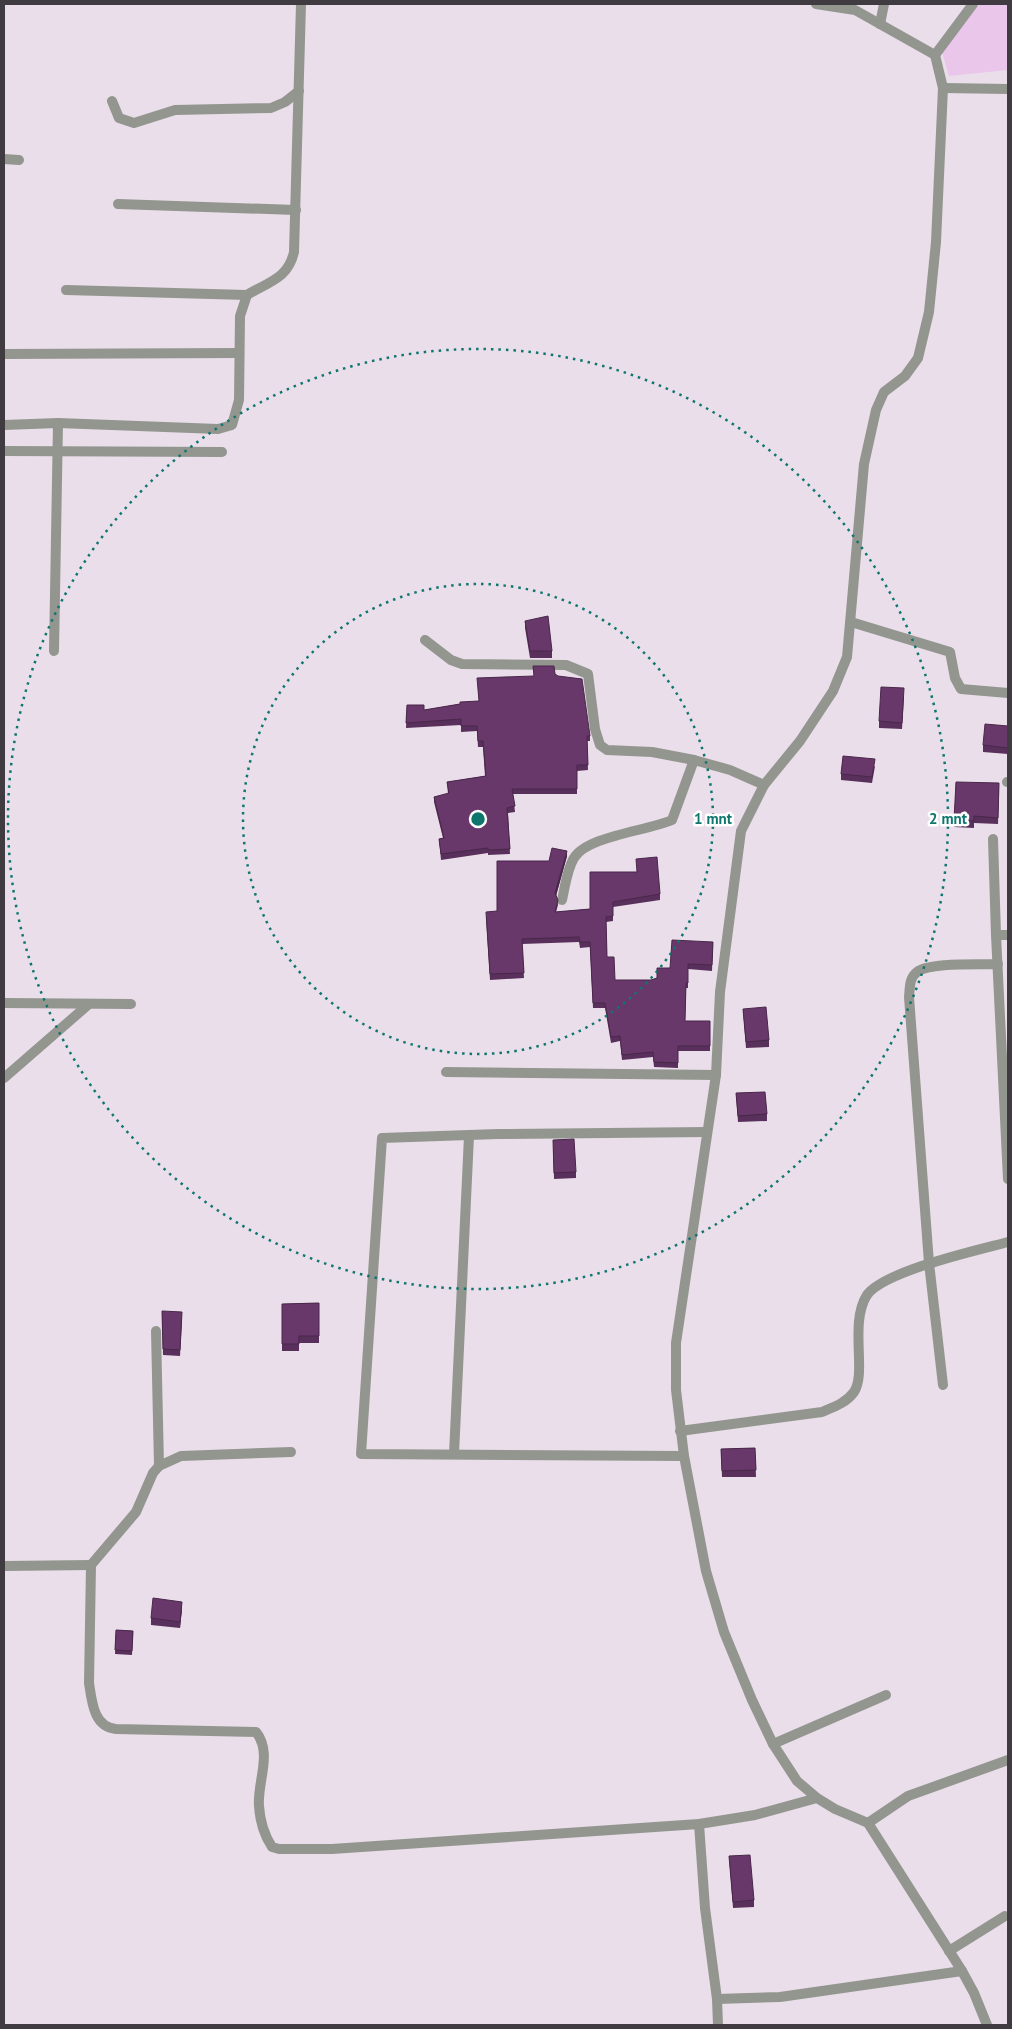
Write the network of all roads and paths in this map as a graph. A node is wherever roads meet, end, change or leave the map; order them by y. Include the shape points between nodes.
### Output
1 (301, 4) edge
2 (816, 4) edge
3 (884, 4) edge
4 (973, 4) edge
5 (880, 24) junction
6 (935, 55) junction
7 (943, 88) junction
8 (1008, 89) edge
9 (299, 91) junction
10 (112, 101) dead end
11 (4, 159) edge
12 (19, 160) dead end
13 (118, 204) dead end
14 (296, 210) junction
15 (66, 290) dead end
16 (247, 295) junction
17 (239, 353) junction
18 (4, 354) edge
19 (58, 423) junction
20 (4, 425) edge
21 (4, 451) edge
22 (57, 451) junction
23 (222, 452) dead end
24 (851, 622) junction
25 (425, 640) dead end
26 (54, 652) dead end
27 (1008, 693) edge
28 (694, 760) junction
29 (764, 785) junction
30 (993, 839) dead end
31 (562, 900) dead end
32 (996, 935) junction
33 (1008, 935) edge
34 (998, 964) junction
35 (4, 1003) edge
36 (89, 1004) junction
37 (131, 1004) dead end
38 (446, 1072) dead end
39 (716, 1075) junction
40 (4, 1078) edge
41 (707, 1132) junction
42 (469, 1136) junction
43 (1008, 1179) edge
44 (1008, 1242) edge
45 (928, 1263) junction
46 (156, 1331) dead end
47 (944, 1385) dead end
48 (680, 1431) junction
49 (291, 1452) dead end
50 (454, 1454) junction
51 (684, 1456) junction
52 (159, 1466) junction
53 (91, 1565) junction
54 (4, 1566) edge
55 (886, 1695) dead end
56 (773, 1744) junction
57 (1008, 1760) edge
58 (817, 1798) junction
59 (868, 1823) junction
60 (700, 1824) junction
61 (1005, 1916) dead end
62 (949, 1950) junction
63 (962, 1970) junction
64 (717, 1999) junction
65 (718, 2025) edge
66 (987, 2025) edge

1 - 9 street
2 - 5 street via 855,10
3 - 5 street
4 - 6 street
5 - 6 street
6 - 7 street
7 - 8 street
7 - 24 street via 936,242 929,312 918,358 905,376 884,392 876,410 861,483
9 - 10 street via 272,108 175,110 134,123 119,118
9 - 14 street
11 - 12 street
13 - 14 street
14 - 16 street via 294,252 289,267 280,278
15 - 16 street
16 - 17 street via 240,316
17 - 18 street
17 - 19 street via 239,406 235,421 225,428
19 - 20 street
19 - 22 street
21 - 22 street
22 - 23 street
22 - 26 street
24 - 27 street via 950,652 955,678 961,689
24 - 29 street via 847,657 832,691 800,741
25 - 28 street via 451,660 462,664 573,667 588,674 600,745 607,750 652,752
28 - 29 street via 730,770
28 - 31 street via 672,820 586,847 574,858
29 - 39 street via 741,831 737,849 720,992
30 - 32 street
32 - 33 street
32 - 34 street
34 - 43 street
34 - 45 street via 930,967 917,971 910,980
35 - 36 street
36 - 37 street
36 - 40 street
38 - 39 street
39 - 41 street
41 - 42 street
41 - 48 street via 676,1343
42 - 50 street
42 - 50 street via 382,1138 361,1454
44 - 45 street
45 - 47 street
45 - 48 street via 885,1282 868,1295 860,1316 855,1391 841,1405 822,1412
46 - 52 street
48 - 51 street
49 - 52 street via 181,1456
50 - 51 street
51 - 56 street via 706,1571 724,1632
52 - 53 street via 153,1472 136,1512
53 - 54 street
53 - 60 street via 89,1683 91,1700 100,1723 106,1728 116,1729 256,1732 264,1754 259,1805 265,1833 272,1847 332,1849
55 - 56 street
56 - 58 street via 797,1781
57 - 59 street via 908,1796
58 - 59 street
58 - 60 street via 755,1815
59 - 62 street
60 - 64 street via 705,1908
61 - 62 street
62 - 63 street
63 - 64 street via 780,1997
63 - 66 street
64 - 65 street

